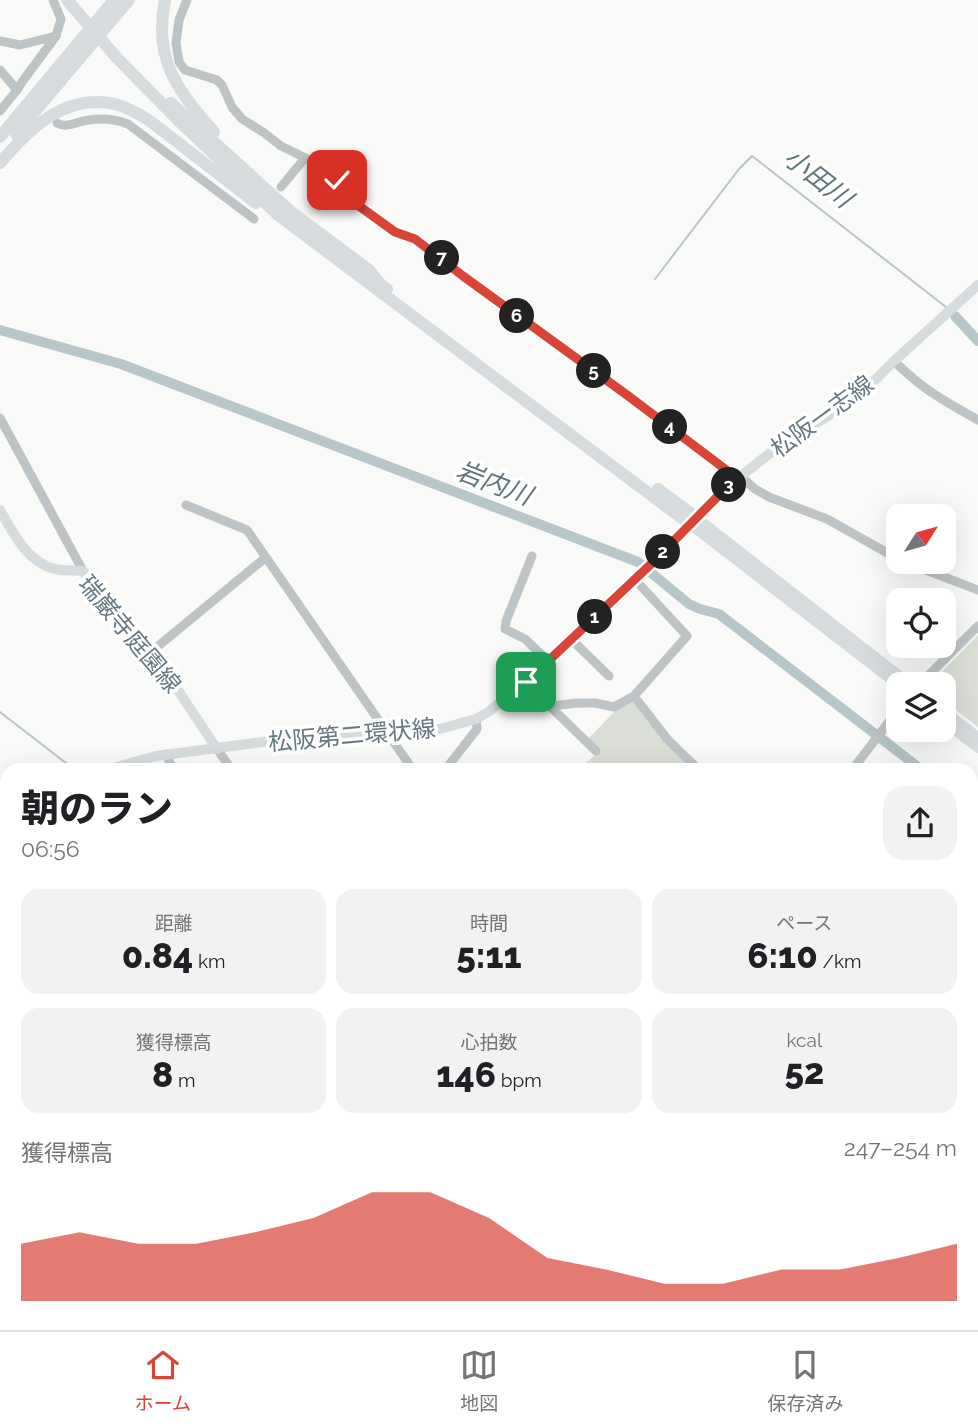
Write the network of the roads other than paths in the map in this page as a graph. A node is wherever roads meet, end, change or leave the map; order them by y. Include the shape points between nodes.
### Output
1 (53, 0) edge
2 (67, 0) edge
3 (76, 0) edge
4 (114, 0) edge
5 (129, 0) edge
6 (165, 0) edge
7 (187, 0) edge
8 (104, 9) edge
9 (56, 36) junction
10 (82, 40) junction
11 (0, 41) edge
12 (0, 70) edge
13 (18, 90) junction
14 (0, 111) edge
15 (57, 122) dead end
16 (0, 137) edge
17 (0, 153) edge
18 (305, 158) junction
19 (235, 161) junction
20 (0, 163) edge
21 (281, 187) dead end
22 (278, 215) junction
23 (254, 219) dead end
24 (978, 285) edge
25 (894, 361) junction
26 (0, 418) edge
27 (978, 420) edge
28 (739, 477) junction
29 (186, 505) dead end
30 (0, 510) edge
31 (694, 522) junction
32 (886, 552) edge
33 (532, 556) dead end
34 (265, 558) junction
35 (83, 571) junction
36 (644, 574) junction
37 (936, 574) edge
38 (978, 590) edge
39 (978, 626) edge
40 (571, 639) junction
41 (151, 652) junction
42 (548, 661) junction
43 (894, 672) edge
44 (932, 672) edge
45 (886, 675) edge
46 (609, 676) dead end
47 (526, 682) junction
48 (634, 696) junction
49 (552, 706) junction
50 (476, 719) junction
51 (956, 720) edge
52 (886, 725) edge
53 (956, 731) edge
54 (389, 735) junction
55 (978, 737) edge
56 (978, 748) edge
57 (217, 749) junction
58 (596, 751) dead end
59 (168, 754) junction
60 (130, 763) edge
61 (170, 763) edge
62 (227, 763) edge
63 (408, 763) edge
64 (450, 763) edge
65 (692, 763) edge
66 (857, 763) edge

1 - 9 street via 61,19
2 - 22 highway via 117,58
3 - 19 highway via 158,90
4 - 8 highway
5 - 8 highway
6 - 19 highway via 162,32 171,72 178,88
7 - 18 street via 179,20 178,62 185,70 217,80 242,120
8 - 10 highway
8 - 10 highway
9 - 11 street via 20,45
9 - 13 street
10 - 16 highway via 46,77
10 - 17 highway
12 - 13 street
13 - 14 street
15 - 23 street via 66,126 107,119 128,124
18 - 21 street
18 - 28 street via 332,172 359,206 395,232 415,239
19 - 31 highway via 289,211 369,270 381,285
20 - 22 highway via 31,129 54,113 79,104 114,104 150,121 252,201
22 - 31 highway
24 - 25 main road, 松阪一志線
25 - 27 street via 936,397
25 - 28 main road, 松阪一志線 via 850,401
26 - 35 street
28 - 31 main road, 松阪一志線
28 - 32 street via 768,497 827,519
29 - 34 street via 247,530
30 - 35 main road, 瑞巌寺庭園線 via 14,535 42,564
31 - 36 main road, 松阪第二環状線
31 - 43 main road
31 - 45 main road
33 - 42 street via 505,629 526,639
34 - 41 street
34 - 54 street
35 - 41 main road, 瑞巌寺庭園線 via 100,597
36 - 40 main road, 松阪第二環状線
36 - 48 street via 687,636
37 - 38 street
39 - 44 street
40 - 42 main road, 松阪第二環状線
40 - 46 street
41 - 57 main road, 瑞巌寺庭園線
42 - 47 main road, 松阪第二環状線
47 - 49 street
47 - 50 main road, 松阪第二環状線
48 - 49 street via 614,707 587,703
48 - 65 street
49 - 58 street
50 - 54 main road, 松阪第二環状線 via 436,730
50 - 64 street via 477,729
51 - 55 main road
52 - 66 street
53 - 56 main road
54 - 57 main road, 松阪第二環状線
54 - 63 street
57 - 59 main road, 松阪第二環状線
57 - 62 street
59 - 60 main road, 松阪第二環状線
59 - 61 street

